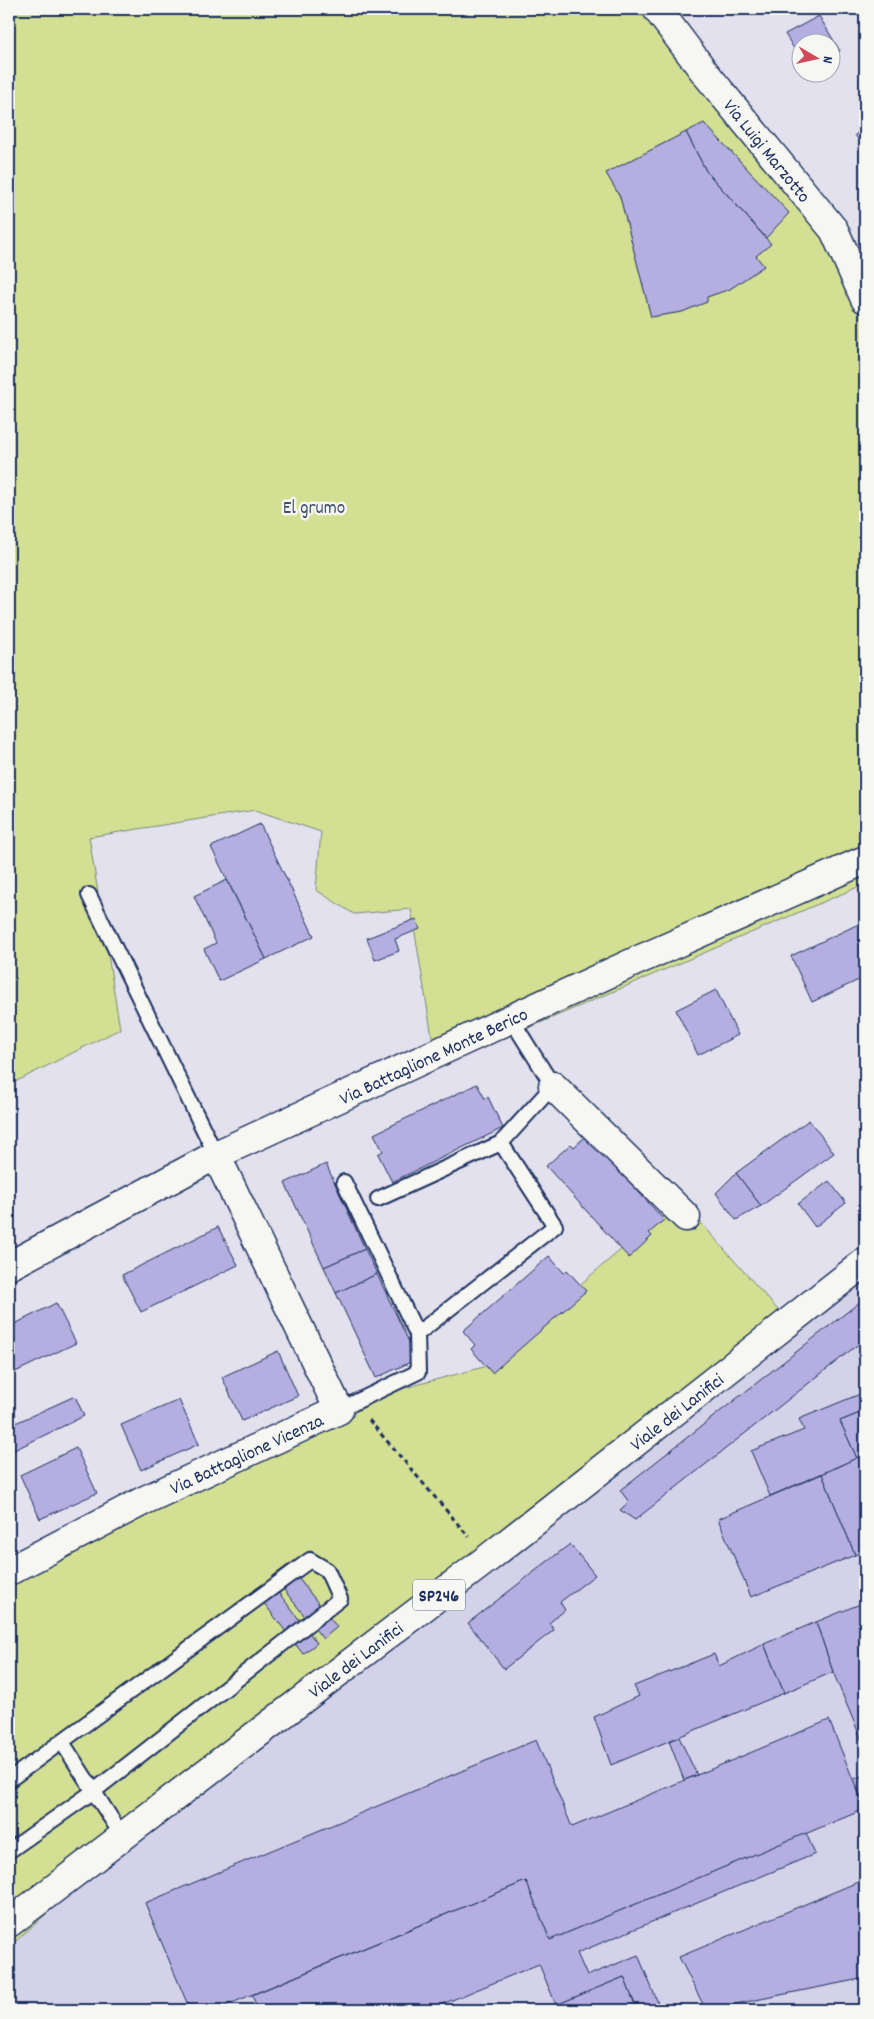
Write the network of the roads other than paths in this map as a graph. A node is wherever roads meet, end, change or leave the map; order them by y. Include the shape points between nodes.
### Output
1 (657, 9) edge
2 (865, 299) edge
3 (865, 860) edge
4 (89, 895) dead end
5 (511, 1019) junction
6 (553, 1086) junction
7 (501, 1143) junction
8 (216, 1155) junction
9 (344, 1182) dead end
10 (378, 1199) dead end
11 (686, 1217) dead end
12 (865, 1262) edge
13 (9, 1266) edge
14 (417, 1334) junction
15 (346, 1406) junction
16 (9, 1571) edge
17 (62, 1742) junction
18 (9, 1780) edge
19 (94, 1791) junction
20 (123, 1837) junction
21 (9, 1851) edge
22 (9, 1924) edge

1 - 2 street, Via Luigi Marzotto via 834,230
3 - 5 street, Via Battaglione Monte Berico
4 - 8 lane
5 - 6 lane
5 - 8 street, Via Battaglione Monte Berico
6 - 7 lane
6 - 11 street
7 - 10 lane
7 - 14 lane via 555,1226
8 - 13 street, Via Battaglione Monte Berico
8 - 15 street, Via Battaglione Vicenza
9 - 14 lane
12 - 20 street, Viale dei Lanifici / SP246 via 487,1559
14 - 15 lane via 418,1372
15 - 16 street, Via Battaglione Vicenza via 145,1500
17 - 18 lane
17 - 19 lane
17 - 19 lane via 310,1560 327,1570 340,1599
19 - 20 lane
19 - 21 lane
20 - 22 street, Viale dei Lanifici / SP246

